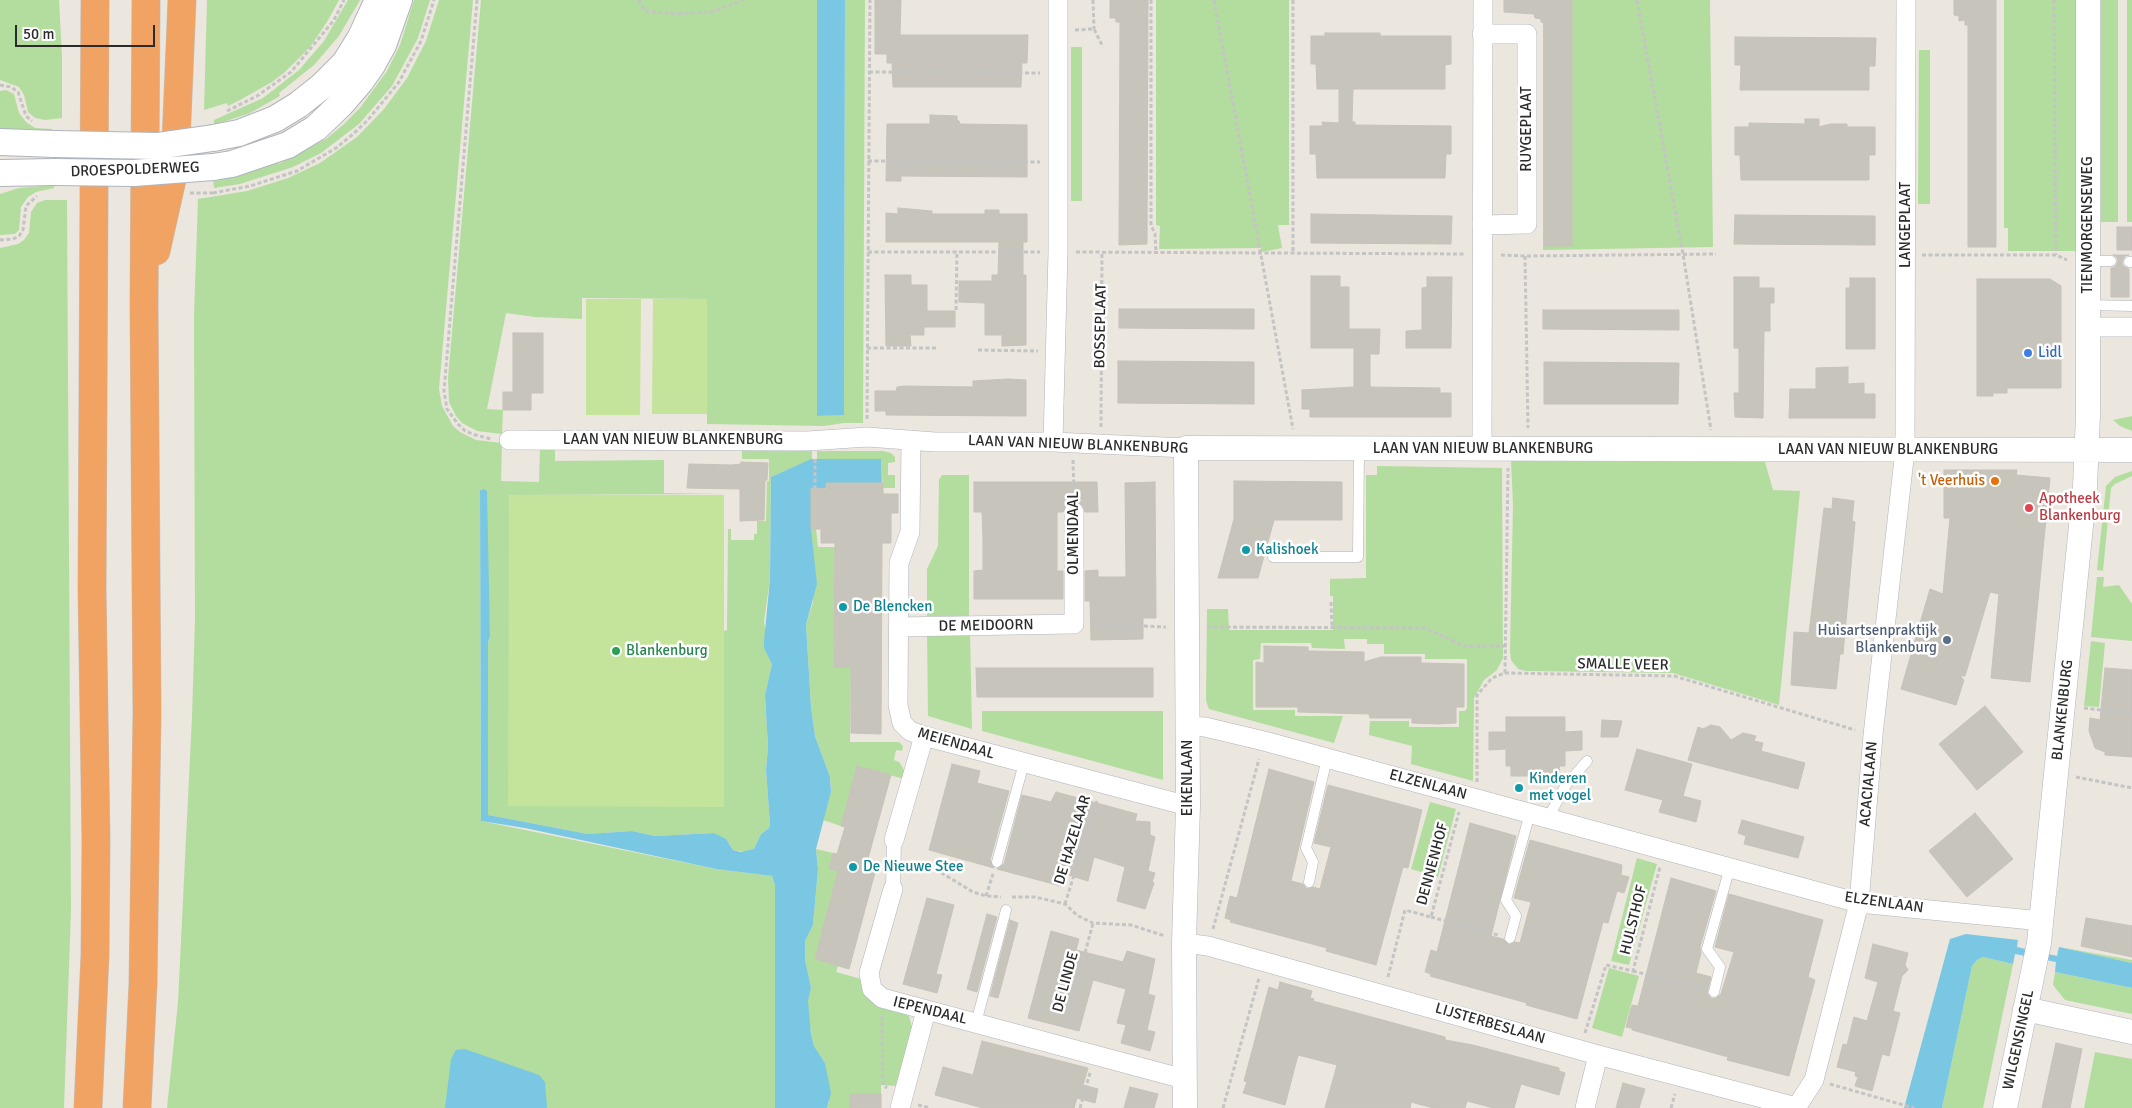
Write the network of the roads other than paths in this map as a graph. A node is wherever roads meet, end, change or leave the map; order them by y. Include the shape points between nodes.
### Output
1 (86, 0) edge
2 (96, 0) edge
3 (146, 0) edge
4 (182, 0) edge
5 (378, 0) edge
6 (400, 0) edge
7 (1058, 0) edge
8 (1483, 0) edge
9 (1906, 0) edge
10 (2088, 0) edge
11 (1482, 34) junction
12 (94, 74) junction
13 (0, 142) edge
14 (0, 174) edge
15 (1482, 226) junction
16 (144, 305) junction
17 (2132, 306) edge
18 (2088, 316) junction
19 (2132, 327) edge
20 (509, 440) road end
21 (911, 440) junction
22 (1053, 442) junction
23 (1186, 448) junction
24 (1359, 449) junction
25 (1482, 449) junction
26 (2087, 449) junction
27 (1906, 450) junction
28 (2132, 450) edge
29 (1074, 512) road end
30 (1273, 557) dead end
31 (1074, 624) joint
32 (899, 627) junction
33 (1188, 726) junction
34 (924, 736) junction
35 (1327, 758) junction
36 (1587, 761) dead end
37 (1024, 763) junction
38 (1188, 806) junction
39 (1530, 813) junction
40 (1548, 818) junction
41 (894, 840) joint
42 (997, 862) road end
43 (1730, 867) junction
44 (1309, 882) dead end
45 (893, 889) joint
46 (1859, 903) junction
47 (1006, 910) dead end
48 (2042, 921) junction
49 (1510, 938) road end
50 (1184, 942) junction
51 (2033, 971) joint
52 (1714, 992) road end
53 (2025, 1009) junction
54 (926, 1011) junction
55 (976, 1023) junction
56 (2132, 1032) edge
57 (1598, 1055) junction
58 (1184, 1079) junction
59 (1796, 1107) edge
60 (88, 1108) edge
61 (137, 1108) edge
62 (900, 1108) edge
63 (1185, 1108) edge
64 (1585, 1108) edge
65 (2005, 1108) edge

1 - 12 highway
2 - 12 highway
3 - 16 highway
4 - 16 highway via 175,166
5 - 13 main road, DROESPOLDERWEG, bridge via 345,63 322,86 275,119 239,133 157,146
6 - 14 main road, DROESPOLDERWEG, bridge via 383,45 368,71 342,104 316,128 288,145 213,167 49,182
7 - 22 street via 1058,252
8 - 11 street
9 - 27 street, LANGEPLAAT
10 - 18 street, TIENMORGENSEWEG via 2096,264
11 - 15 street
11 - 15 street, RUYGEPLAAT via 1527,34 1527,224
12 - 60 highway via 92,589 96,841
15 - 25 street
16 - 61 highway via 146,854
17 - 18 lane
18 - 19 street
18 - 26 street, TIENMORGENSEWEG
20 - 21 street, LAAN VAN NIEUW BLANKENBURG via 815,441 867,437
21 - 22 street, LAAN VAN NIEUW BLANKENBURG
21 - 32 street, MEIENDAAL via 910,532 899,563
22 - 23 street, LAAN VAN NIEUW BLANKENBURG
23 - 24 street, LAAN VAN NIEUW BLANKENBURG
23 - 33 street, EIKENLAAN
24 - 25 street, LAAN VAN NIEUW BLANKENBURG
24 - 30 lane via 1358,557
25 - 27 street, LAAN VAN NIEUW BLANKENBURG
26 - 27 street, LAAN VAN NIEUW BLANKENBURG
26 - 28 street, LAAN VAN NIEUW BLANKENBURG
26 - 48 street, BLANKENBURG via 2086,486
27 - 46 street, ACACIALAAN via 1873,735
29 - 31 street, OLMENDAAL
31 - 32 street, DE MEIDOORN
32 - 34 street, MEIENDAAL via 898,710 910,731
33 - 35 street, ELZENLAAN via 1205,727
33 - 38 street, EIKENLAAN
34 - 37 street, MEIENDAAL
34 - 41 street, IEPENDAAL
35 - 39 street, ELZENLAAN
35 - 44 lane via 1306,848 1313,862
36 - 40 lane via 1566,785
37 - 38 street, MEIENDAAL
37 - 42 lane
38 - 50 street, EIKENLAAN
39 - 40 street, ELZENLAAN
39 - 49 lane via 1506,900 1516,916
40 - 43 street, ELZENLAAN
41 - 45 street, IEPENDAAL
43 - 46 street, ELZENLAAN
43 - 52 lane via 1707,949 1720,967
45 - 54 street, IEPENDAAL via 869,973 872,988 882,998
46 - 48 street, ELZENLAAN
46 - 59 street, ACACIALAAN via 1814,1080
47 - 55 lane
48 - 51 street, BLANKENBURG
50 - 57 street, LIJSTERBESLAAN
50 - 58 street, EIKENLAAN
51 - 53 street, WILGENSINGEL
53 - 56 street
53 - 65 street, WILGENSINGEL
54 - 55 street, IEPENDAAL
54 - 62 street
55 - 58 street, IEPENDAAL
57 - 59 street, LIJSTERBESLAAN
57 - 64 street
58 - 63 street, EIKENLAAN

